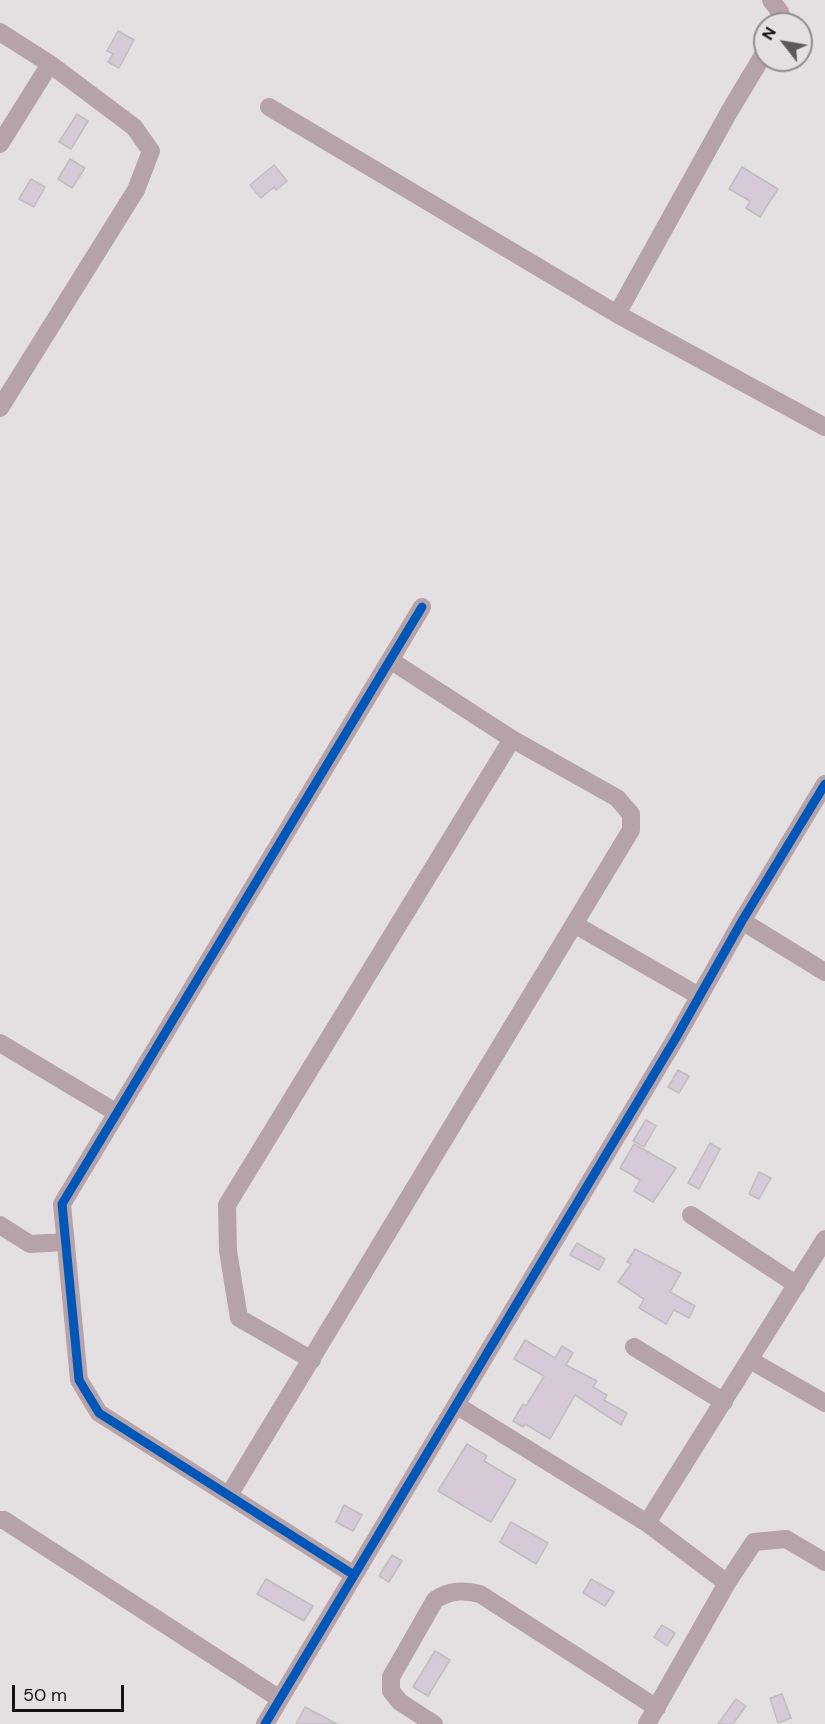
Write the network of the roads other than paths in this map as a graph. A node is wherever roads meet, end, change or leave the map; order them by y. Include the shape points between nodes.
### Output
1 (0, 32) edge
2 (50, 64) junction
3 (753, 72) edge
4 (269, 107) dead end
5 (0, 144) edge
6 (618, 314) junction
7 (0, 408) edge
8 (825, 427) edge
9 (422, 607) dead end
10 (390, 660) junction
11 (512, 739) junction
12 (825, 784) edge
13 (742, 921) junction
14 (574, 924) junction
15 (825, 972) edge
16 (699, 996) junction
17 (0, 1043) edge
18 (117, 1113) junction
19 (691, 1215) dead end
20 (0, 1225) edge
21 (825, 1239) edge
22 (66, 1242) junction
23 (797, 1285) junction
24 (634, 1347) dead end
25 (312, 1360) junction
26 (750, 1360) junction
27 (724, 1402) junction
28 (825, 1403) edge
29 (456, 1405) junction
30 (229, 1495) junction
31 (0, 1520) edge
32 (646, 1523) junction
33 (825, 1562) edge
34 (354, 1575) junction
35 (727, 1583) junction
36 (280, 1699) junction
37 (657, 1708) junction
38 (265, 1724) edge
39 (434, 1724) edge
40 (647, 1724) edge

1 - 2 street
2 - 5 street
2 - 7 street via 134,127 151,151 136,190
3 - 6 street
4 - 6 street
6 - 8 street
9 - 10 street
10 - 11 street
10 - 18 street
11 - 14 street via 617,798 631,814 631,830
11 - 25 street via 227,1205 228,1251 239,1318
12 - 13 street
13 - 15 street
13 - 16 street
14 - 16 street
14 - 25 street
16 - 29 street
17 - 18 street
18 - 22 street via 62,1204
19 - 23 street
20 - 22 street via 30,1244
21 - 23 street
22 - 30 street via 79,1380 99,1413
23 - 26 street
24 - 27 street
25 - 30 street
26 - 27 street
26 - 28 street
27 - 32 street
29 - 32 street
29 - 34 street
30 - 34 street
31 - 36 street
32 - 35 street
33 - 35 street via 786,1539 754,1542
34 - 36 street
35 - 37 street
36 - 38 street
37 - 39 street via 480,1594 463,1590 445,1593 435,1600 391,1677 391,1691 400,1702
37 - 40 street

